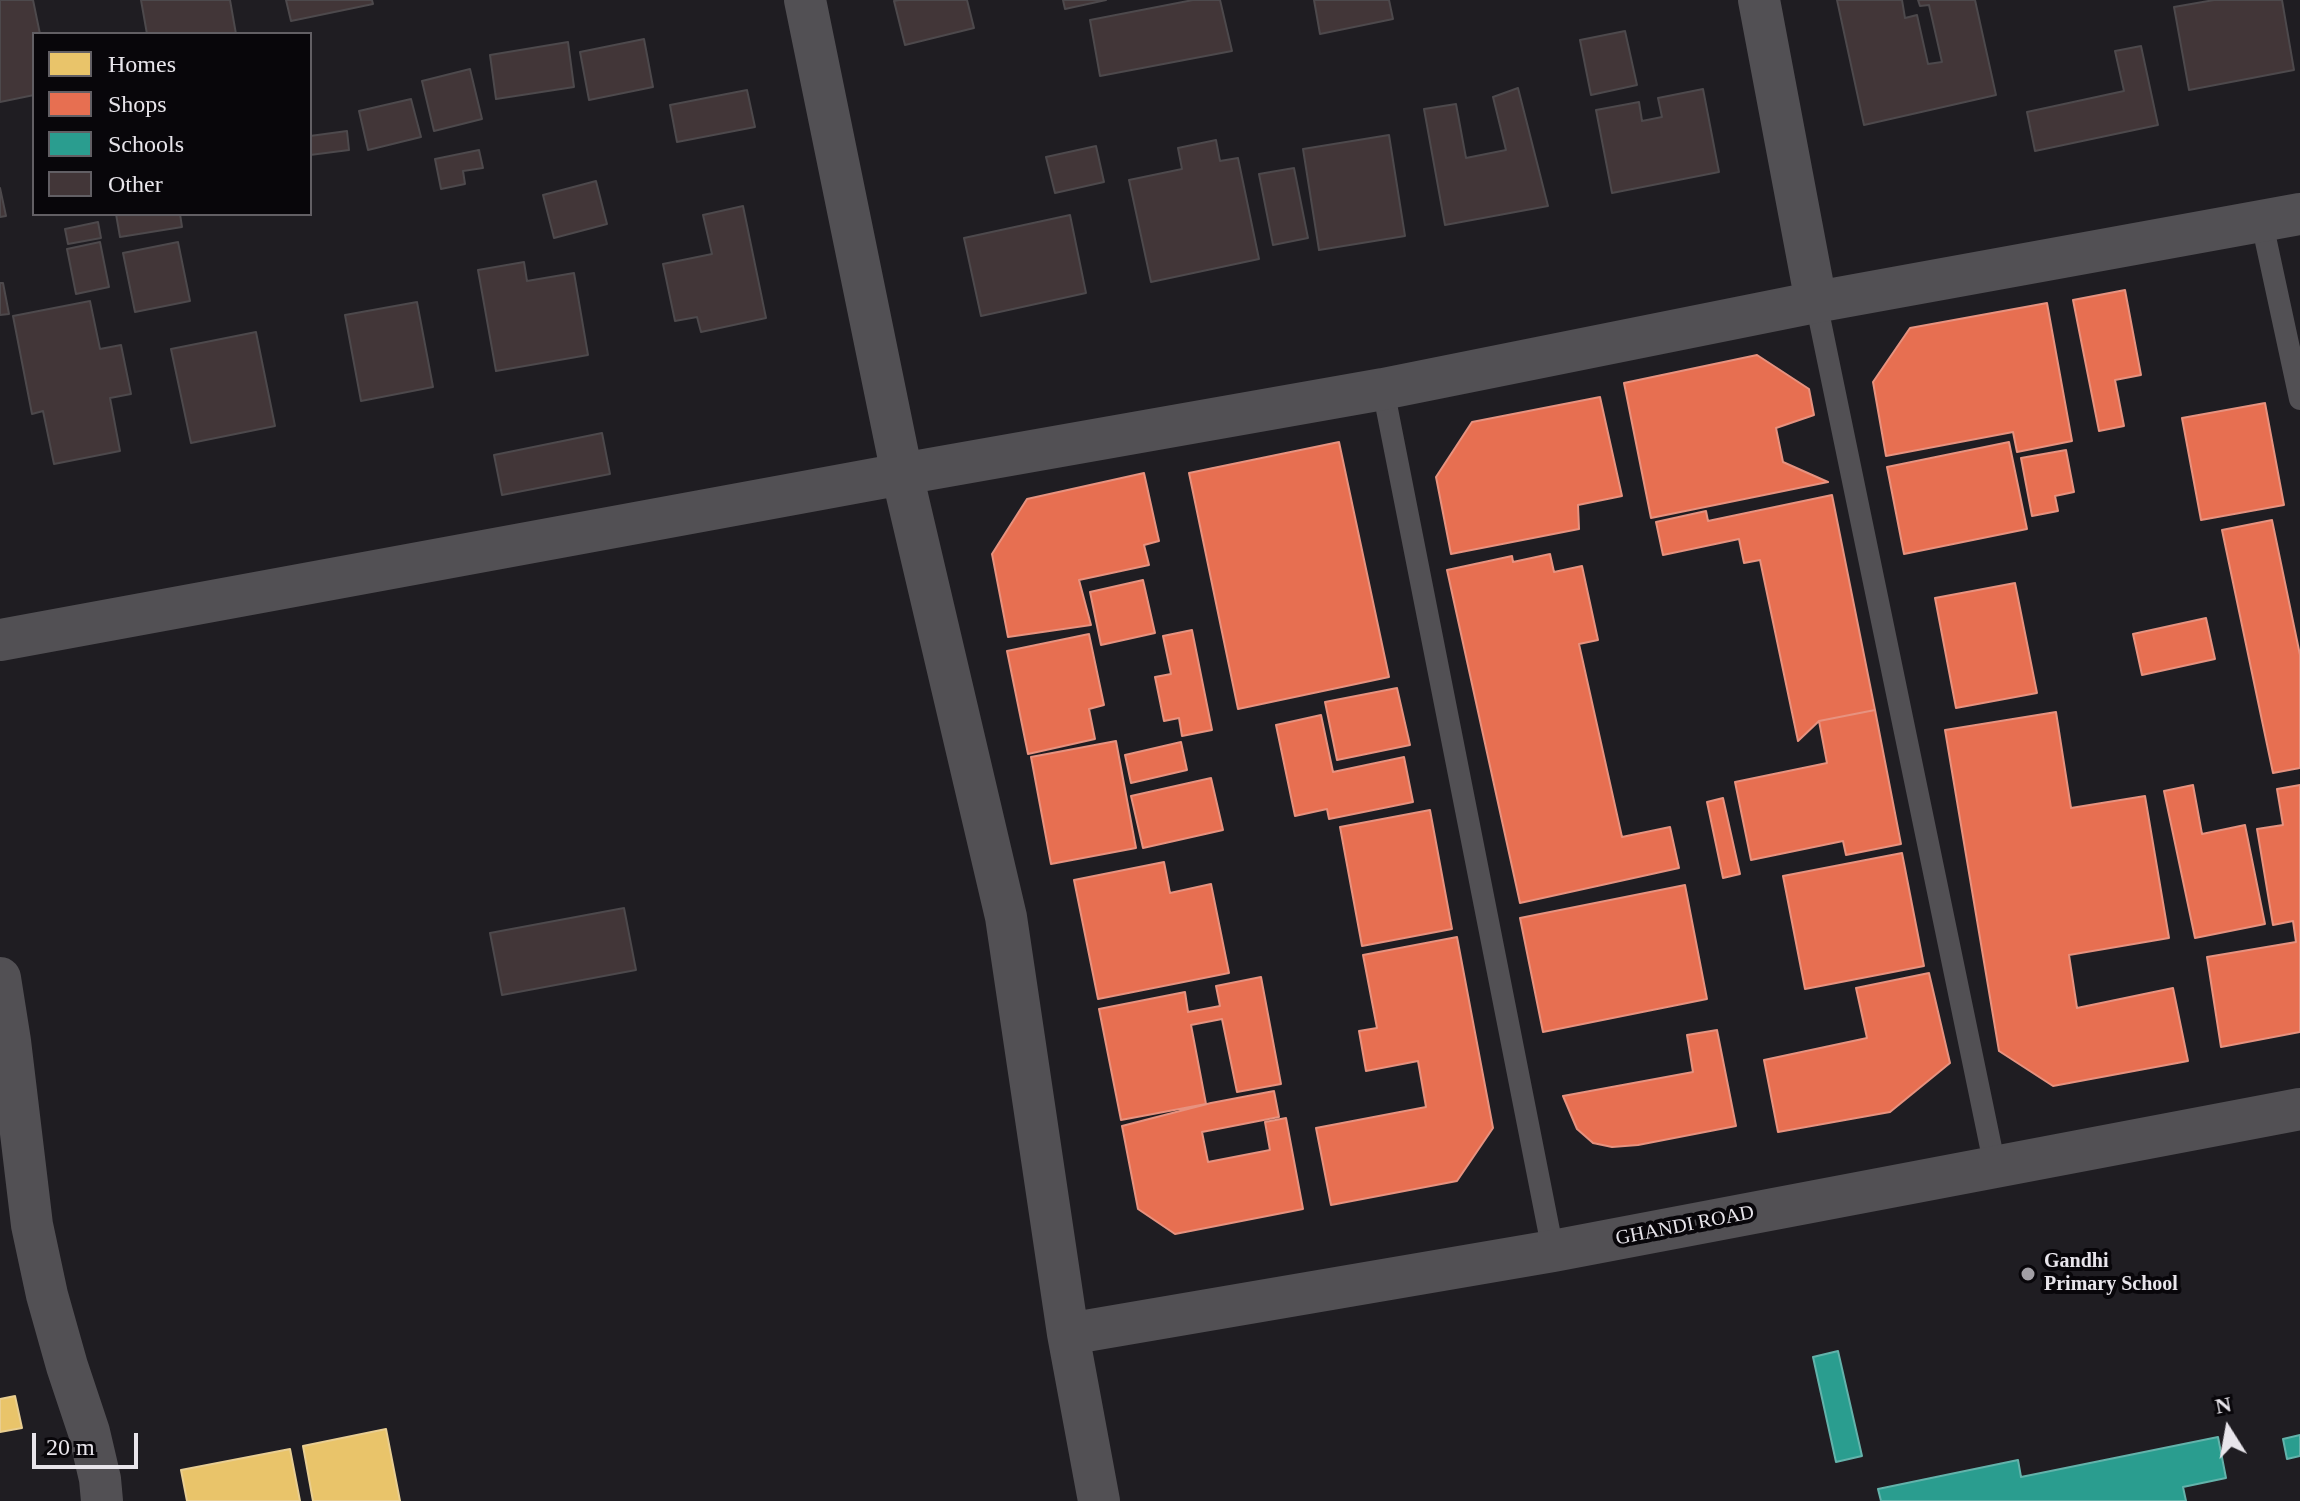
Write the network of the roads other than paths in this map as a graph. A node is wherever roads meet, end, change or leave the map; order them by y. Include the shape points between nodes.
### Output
1 (805, 0) edge
2 (1759, 0) edge
3 (2281, 218) edge
4 (1816, 302) junction
5 (1383, 389) junction
6 (2300, 399) edge
7 (902, 474) junction
8 (0, 640) edge
9 (0, 978) edge
10 (2300, 1109) edge
11 (1995, 1167) junction
12 (1553, 1251) junction
13 (1068, 1334) junction
14 (102, 1501) edge
15 (1099, 1501) edge

1 - 7 street
2 - 4 street
3 - 4 street
3 - 6 lane
4 - 5 street
4 - 11 lane
5 - 7 street
5 - 12 lane
7 - 8 street
7 - 13 street via 1006,917
9 - 14 street via 32,1225 47,1295 89,1432
10 - 11 street, GHANDI ROAD
11 - 12 street, GHANDI ROAD
12 - 13 street, GHANDI ROAD
13 - 15 street

